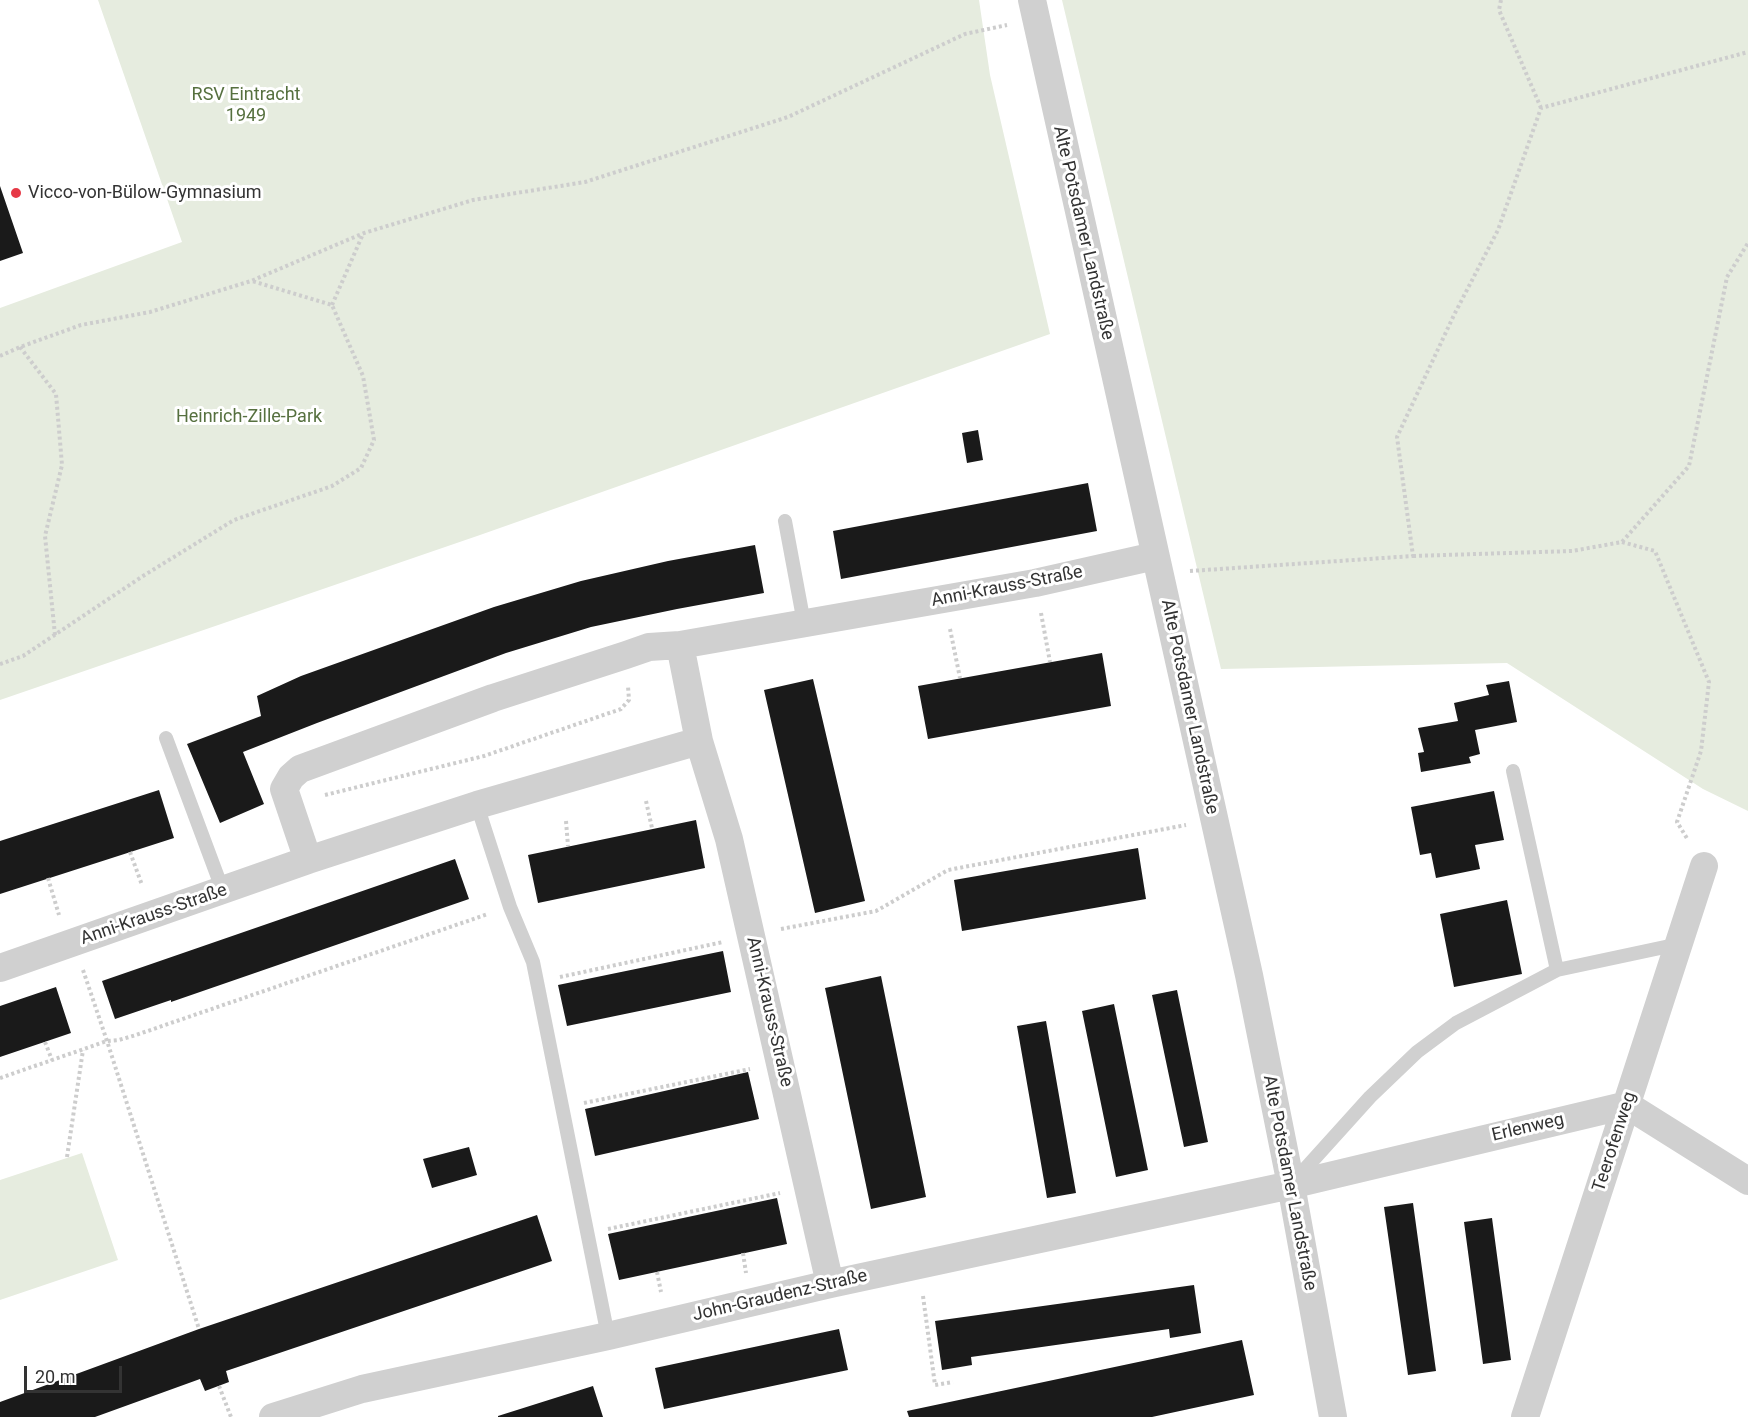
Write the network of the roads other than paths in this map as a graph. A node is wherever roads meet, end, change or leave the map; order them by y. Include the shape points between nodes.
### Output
1 (1034, 9) edge
2 (785, 521) dead end
3 (1157, 565) junction
4 (804, 623) junction
5 (680, 645) junction
6 (166, 738) dead end
7 (699, 741) junction
8 (1513, 771) dead end
9 (477, 805) junction
10 (308, 860) junction
11 (1704, 866) road end
12 (222, 891) junction
13 (1679, 944) junction
14 (0, 968) edge
15 (1557, 970) junction
16 (1627, 1105) junction
17 (1748, 1181) edge
18 (1291, 1185) junction
19 (830, 1284) junction
20 (608, 1336) junction
21 (273, 1417) edge
22 (1333, 1417) edge
23 (1525, 1417) edge

1 - 3 street, Alte Potsdamer Landstraße
2 - 4 lane
3 - 4 street, Anni-Krauss-Straße via 1035,582
3 - 18 street, Alte Potsdamer Landstraße via 1249,975
4 - 5 street, Anni-Krauss-Straße
5 - 7 street, Anni-Krauss-Straße
5 - 10 street, Anni-Krauss-Straße via 649,647 493,698 300,769 284,789
6 - 12 lane
7 - 9 street, Anni-Krauss-Straße
7 - 19 street, Anni-Krauss-Straße via 729,839 738,938
8 - 15 lane
9 - 10 street, Anni-Krauss-Straße
9 - 20 lane via 510,907 533,962
10 - 12 street, Anni-Krauss-Straße
11 - 13 street, Teerofenweg
12 - 14 street, Anni-Krauss-Straße
13 - 15 lane
13 - 16 street, Teerofenweg
15 - 18 lane via 1456,1023 1417,1052 1370,1097
16 - 17 street
16 - 18 street, Erlenweg
16 - 23 street, Teerofenweg
18 - 19 street, John-Graudenz-Straße
18 - 22 street, Alte Potsdamer Landstraße
19 - 20 street, John-Graudenz-Straße
20 - 21 street, John-Graudenz-Straße via 362,1389

